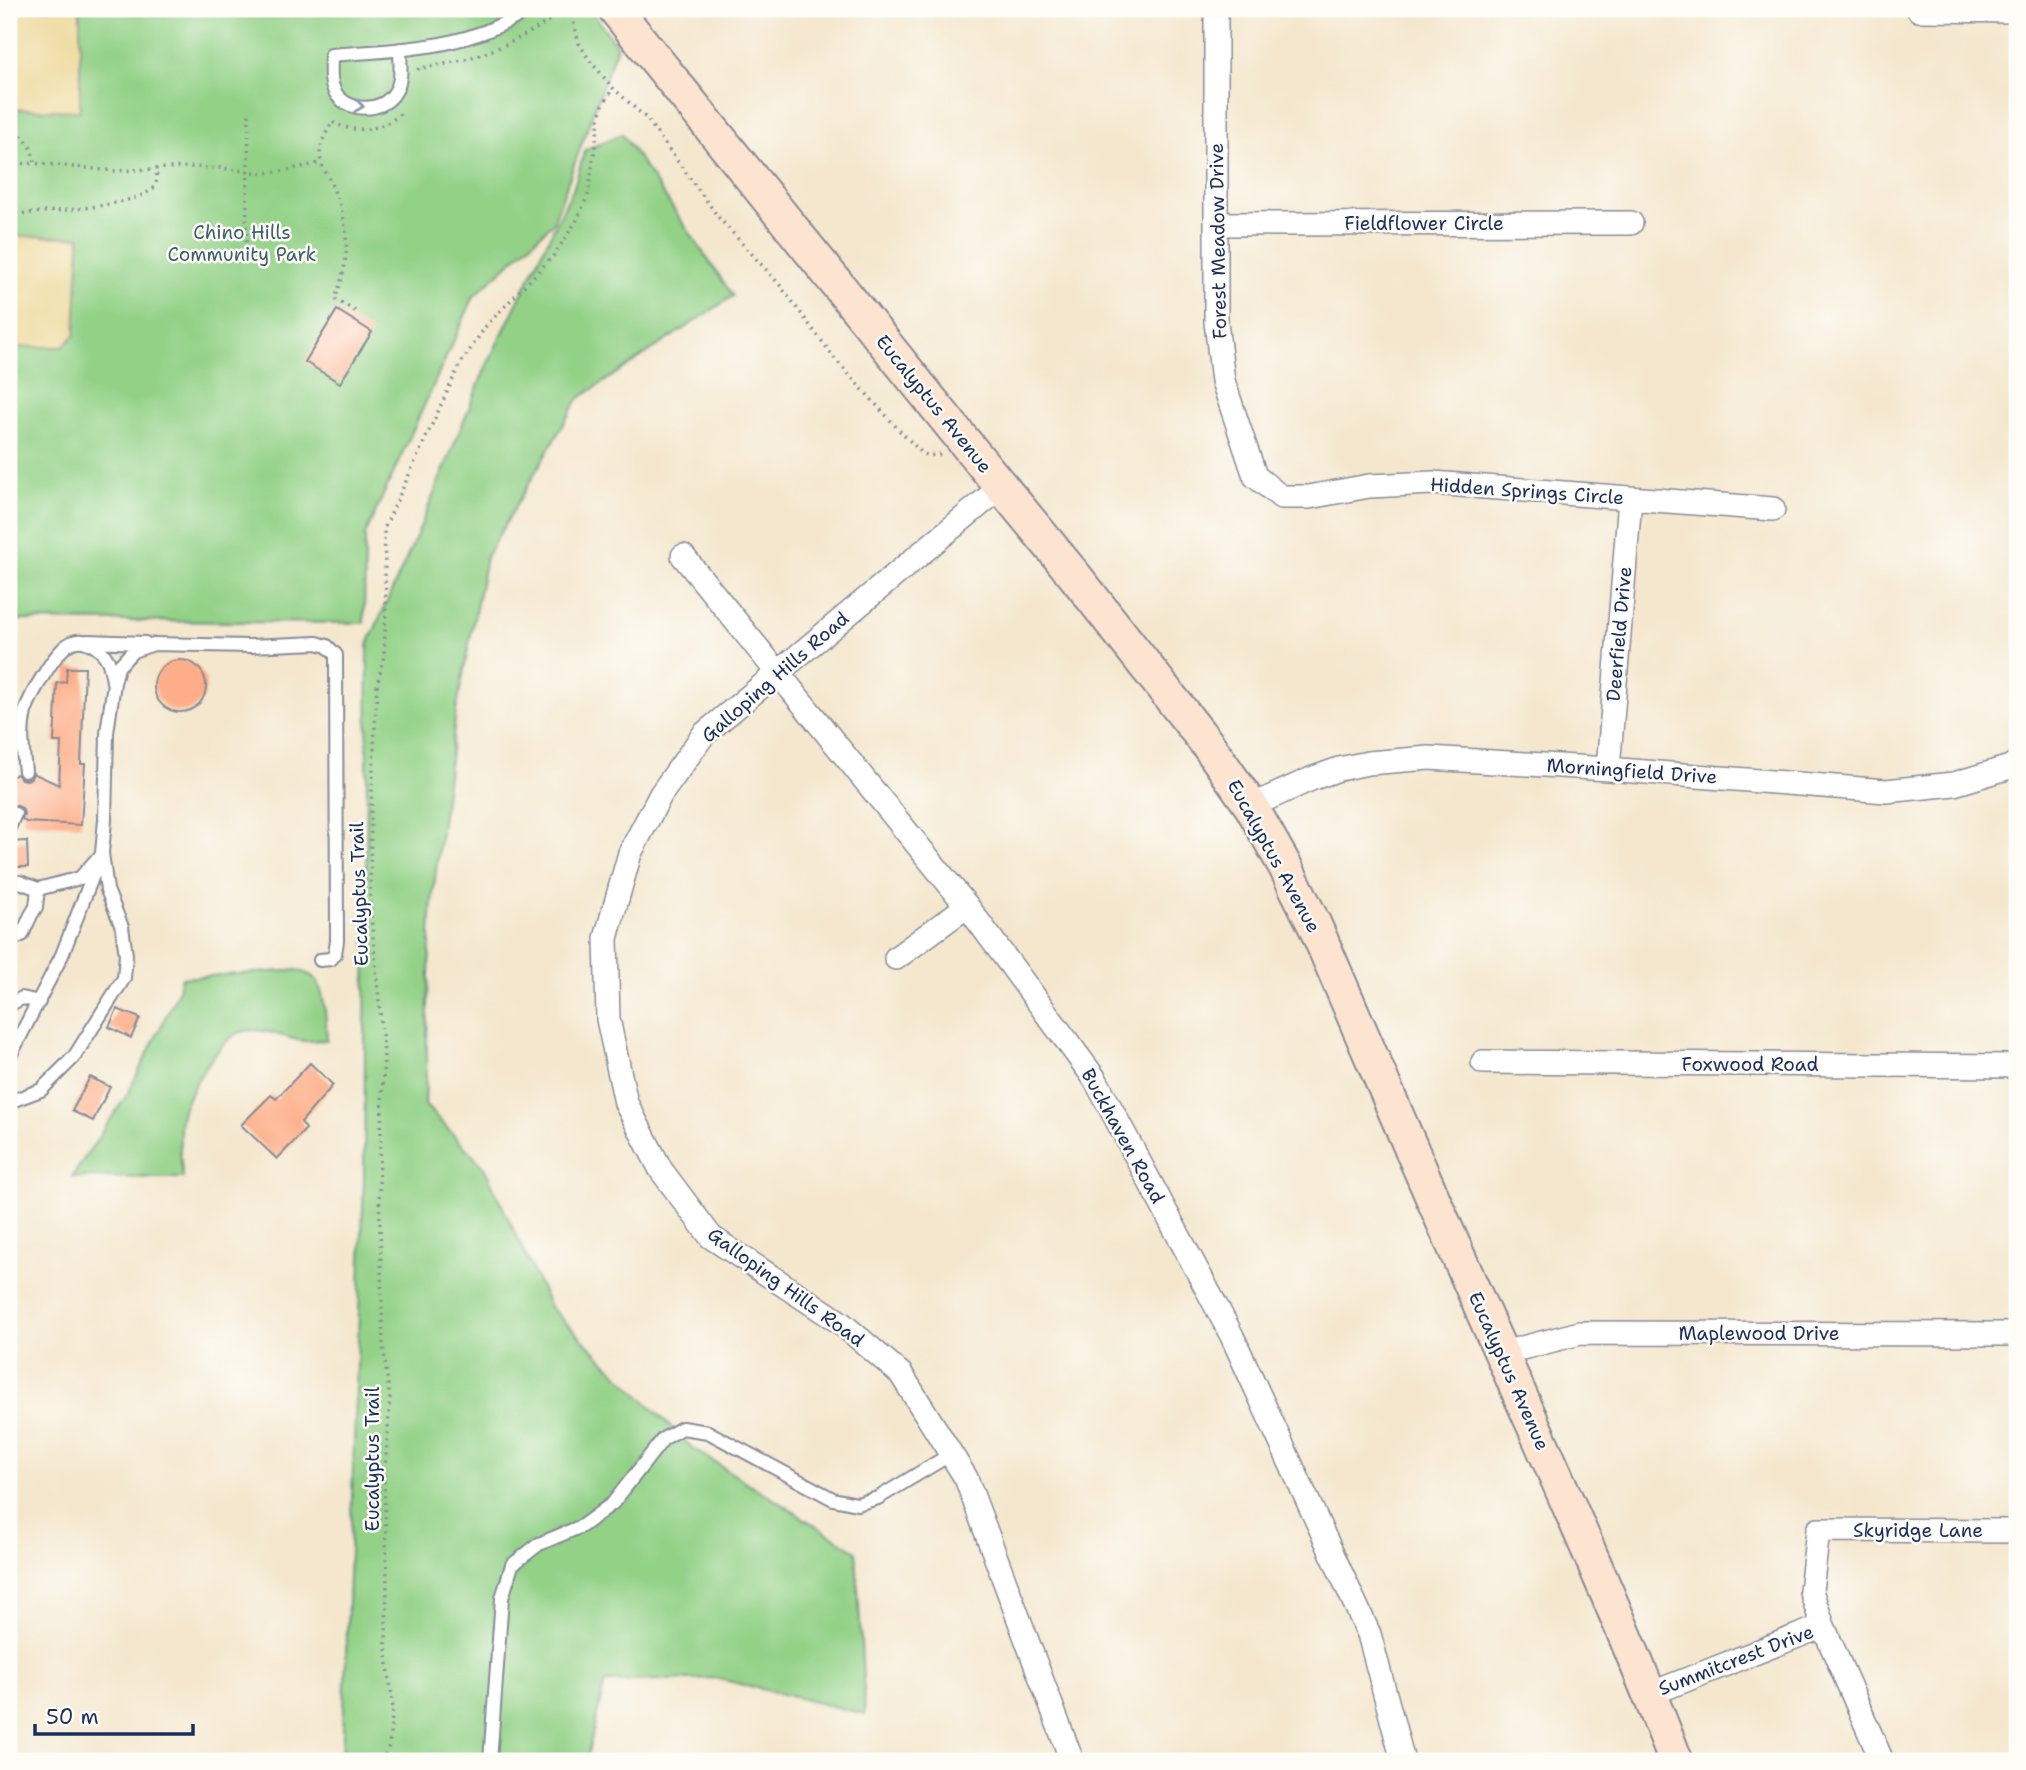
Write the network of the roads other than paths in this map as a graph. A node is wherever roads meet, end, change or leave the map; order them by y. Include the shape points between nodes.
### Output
1 (529, 9) edge
2 (615, 9) edge
3 (1216, 9) edge
4 (1919, 10) edge
5 (2017, 11) edge
6 (400, 49) junction
7 (1631, 223) dead end
8 (1216, 224) junction
9 (1002, 486) junction
10 (1281, 497) joint
11 (1630, 499) junction
12 (1773, 509) dead end
13 (683, 556) dead end
14 (86, 641) junction
15 (154, 644) junction
16 (777, 674) junction
17 (114, 682) junction
18 (2017, 762) edge
19 (1608, 769) junction
20 (25, 771) dead end
21 (1251, 806) junction
22 (15, 814) dead end
23 (9, 828) edge
24 (102, 853) junction
25 (9, 883) edge
26 (38, 889) junction
27 (967, 906) junction
28 (12, 939) dead end
29 (896, 958) dead end
30 (320, 960) dead end
31 (39, 1002) junction
32 (9, 1005) edge
33 (9, 1058) edge
34 (1483, 1062) dead end
35 (2017, 1066) edge
36 (9, 1102) edge
37 (2017, 1335) edge
38 (1503, 1353) junction
39 (951, 1454) junction
40 (2017, 1528) edge
41 (1823, 1626) junction
42 (1650, 1694) junction
43 (490, 1761) edge
44 (1072, 1761) edge
45 (1403, 1761) edge
46 (1676, 1761) edge
47 (1882, 1761) edge

1 - 6 lane via 474,37
2 - 9 street, Eucalyptus Avenue
3 - 8 street, Forest Meadow Drive
4 - 5 street
6 -> 6 lane via 331,55 330,78 344,103 370,107 390,99 400,76
7 - 8 street, Fieldflower Circle
8 - 10 street, Forest Meadow Drive via 1216,322 1223,381 1255,476
9 - 16 street, Galloping Hills Road
9 - 21 street, Eucalyptus Avenue via 1208,745
10 - 11 street, Hidden Springs Circle via 1433,483
11 - 12 street, Hidden Springs Circle
11 - 19 street, Deerfield Drive
13 - 16 street, Buckhaven Road
14 - 15 lane
14 - 17 lane via 104,653
14 - 20 lane via 73,642 62,650 35,688 22,729
15 - 17 lane via 133,651 118,667
15 - 30 lane via 317,643 336,655 337,941 331,959
16 - 27 street, Buckhaven Road
16 - 39 street, Galloping Hills Road via 704,734 661,794 630,853 606,938 608,1019 626,1102 661,1170 711,1237 841,1323 901,1374
17 - 24 lane
18 - 19 street, Morningfield Drive via 1954,784 1886,791
19 - 21 street, Morningfield Drive via 1429,758 1388,760 1339,769
21 - 38 street, Eucalyptus Avenue via 1315,926
22 - 23 lane
24 - 26 lane via 80,878
24 - 31 lane
24 - 36 lane via 107,890 122,928 124,978 74,1057 41,1090
25 - 26 lane
26 - 28 lane via 36,907 22,935
27 - 29 street
27 - 45 street, Buckhaven Road via 1095,1079 1232,1336 1369,1634
31 - 32 lane via 22,998
31 - 33 lane
34 - 35 street, Foxwood Road
37 - 38 street, Maplewood Drive via 1580,1333
38 - 42 street, Eucalyptus Avenue
39 - 43 lane via 858,1504 834,1499 708,1432 682,1429 663,1439 612,1503 582,1526 539,1544 512,1565 502,1598
39 - 44 street, Galloping Hills Road via 966,1478
40 - 41 street, Skyridge Lane via 1818,1530 1811,1591
41 - 42 street, Summitcrest Drive
41 - 47 street
42 - 46 street, Eucalyptus Avenue

